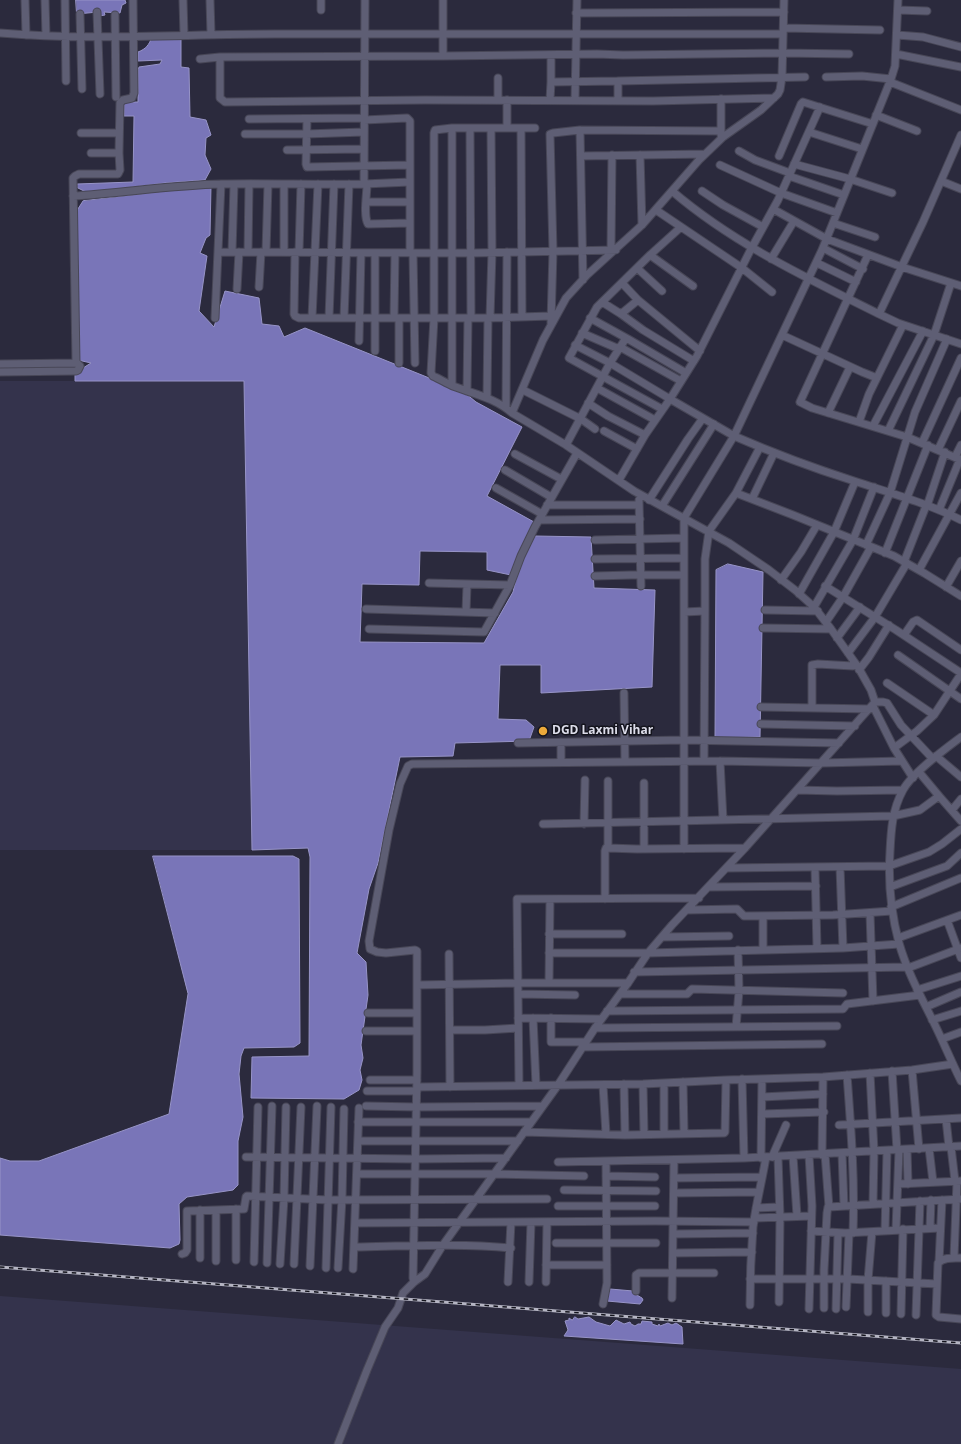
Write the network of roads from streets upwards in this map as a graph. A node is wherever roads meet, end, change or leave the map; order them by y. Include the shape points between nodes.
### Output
1 (25, 0) edge
2 (45, 0) edge
3 (65, 0) edge
4 (133, 0) edge
5 (183, 0) edge
6 (210, 0) edge
7 (321, 0) edge
8 (365, 0) edge
9 (443, 0) edge
10 (577, 0) edge
11 (784, 0) edge
12 (898, 0) edge
13 (321, 10) dead end
14 (898, 10) junction
15 (927, 11) dead end
16 (97, 12) dead end
17 (784, 12) junction
18 (576, 13) junction
19 (80, 14) dead end
20 (115, 15) dead end
21 (880, 30) dead end
22 (784, 31) junction
23 (0, 33) edge
24 (211, 34) junction
25 (365, 34) junction
26 (443, 34) junction
27 (576, 34) junction
28 (26, 35) junction
29 (184, 35) junction
30 (897, 35) junction
31 (46, 36) junction
32 (67, 36) junction
33 (98, 36) junction
34 (114, 36) junction
35 (81, 37) junction
36 (133, 37) junction
37 (961, 47) edge
38 (783, 53) junction
39 (849, 54) dead end
40 (896, 54) junction
41 (551, 55) junction
42 (575, 55) junction
43 (365, 56) junction
44 (443, 56) junction
45 (220, 57) junction
46 (200, 59) dead end
47 (961, 67) edge
48 (782, 77) junction
49 (805, 77) dead end
50 (826, 77) dead end
51 (498, 78) dead end
52 (66, 81) dead end
53 (575, 81) junction
54 (618, 81) junction
55 (891, 81) junction
56 (551, 82) junction
57 (82, 89) dead end
58 (100, 94) dead end
59 (116, 97) dead end
60 (774, 98) junction
61 (721, 99) junction
62 (498, 100) junction
63 (507, 100) junction
64 (550, 100) junction
65 (575, 100) junction
66 (618, 100) junction
67 (364, 101) junction
68 (820, 107) junction
69 (961, 110) edge
70 (876, 115) junction
71 (307, 118) junction
72 (249, 119) dead end
73 (364, 119) junction
74 (873, 124) junction
75 (452, 128) junction
76 (470, 128) junction
77 (491, 128) junction
78 (507, 128) junction
79 (520, 128) junction
80 (535, 128) dead end
81 (580, 130) junction
82 (721, 131) junction
83 (917, 131) dead end
84 (364, 132) junction
85 (809, 132) junction
86 (81, 133) dead end
87 (119, 134) junction
88 (245, 134) dead end
89 (306, 134) junction
90 (961, 135) edge
91 (721, 140) junction
92 (959, 146) edge
93 (364, 148) junction
94 (862, 149) junction
95 (287, 150) dead end
96 (306, 150) junction
97 (739, 151) dead end
98 (91, 153) dead end
99 (119, 153) junction
100 (705, 154) junction
101 (612, 155) junction
102 (640, 155) junction
103 (581, 156) junction
104 (779, 156) dead end
105 (794, 164) junction
106 (410, 165) junction
107 (720, 165) dead end
108 (364, 166) junction
109 (790, 175) junction
110 (850, 178) junction
111 (941, 181) junction
112 (410, 182) junction
113 (222, 184) junction
114 (234, 184) junction
115 (249, 184) junction
116 (268, 184) junction
117 (284, 184) junction
118 (301, 184) junction
119 (318, 184) junction
120 (334, 184) junction
121 (349, 184) junction
122 (366, 184) junction
123 (961, 189) edge
124 (672, 191) junction
125 (702, 191) dead end
126 (781, 193) junction
127 (892, 193) dead end
128 (844, 195) junction
129 (73, 196) junction
130 (366, 202) junction
131 (410, 202) junction
132 (773, 209) junction
133 (656, 210) junction
134 (837, 213) junction
135 (794, 221) junction
136 (410, 223) junction
137 (833, 223) junction
138 (642, 225) junction
139 (681, 227) junction
140 (764, 227) junction
141 (875, 237) dead end
142 (827, 239) junction
143 (752, 248) junction
144 (823, 248) junction
145 (614, 250) junction
146 (552, 251) junction
147 (582, 251) junction
148 (218, 252) junction
149 (235, 252) junction
150 (248, 252) junction
151 (263, 252) junction
152 (284, 252) junction
153 (297, 252) junction
154 (314, 252) junction
155 (332, 252) junction
156 (346, 252) junction
157 (453, 252) junction
158 (492, 252) junction
159 (507, 252) junction
160 (522, 252) junction
161 (361, 253) junction
162 (376, 253) junction
163 (395, 253) junction
164 (412, 253) junction
165 (434, 253) junction
166 (472, 253) junction
167 (650, 255) junction
168 (868, 255) junction
169 (772, 259) junction
170 (817, 263) junction
171 (902, 267) junction
172 (637, 268) junction
173 (742, 268) junction
174 (863, 269) junction
175 (809, 279) junction
176 (583, 280) junction
177 (856, 282) junction
178 (622, 283) junction
179 (950, 283) junction
180 (693, 286) dead end
181 (961, 286) edge
182 (259, 287) dead end
183 (237, 289) dead end
184 (662, 291) dead end
185 (772, 292) dead end
186 (848, 298) junction
187 (638, 300) junction
188 (602, 302) junction
189 (621, 314) junction
190 (879, 314) junction
191 (551, 316) junction
192 (508, 317) junction
193 (522, 317) junction
194 (215, 318) dead end
195 (312, 318) junction
196 (329, 318) junction
197 (344, 318) junction
198 (360, 318) junction
199 (375, 318) junction
200 (397, 318) junction
201 (414, 318) junction
202 (434, 318) junction
203 (453, 318) junction
204 (470, 318) junction
205 (489, 318) junction
206 (590, 318) junction
207 (551, 325) junction
208 (903, 325) junction
209 (923, 332) junction
210 (582, 333) junction
211 (782, 335) junction
212 (934, 335) junction
213 (626, 338) junction
214 (947, 339) junction
215 (359, 341) dead end
216 (961, 344) edge
217 (575, 345) junction
218 (620, 348) junction
219 (375, 351) dead end
220 (700, 351) junction
221 (822, 353) junction
222 (961, 358) edge
223 (694, 361) junction
224 (76, 363) junction
225 (399, 363) dead end
226 (415, 363) dead end
227 (610, 363) junction
228 (0, 364) edge
229 (22, 364) junction
230 (850, 367) junction
231 (0, 372) edge
232 (22, 372) junction
233 (686, 373) junction
234 (603, 377) junction
235 (877, 378) junction
236 (681, 381) junction
237 (452, 385) junction
238 (597, 388) junction
239 (523, 390) junction
240 (467, 391) junction
241 (487, 397) junction
242 (670, 399) junction
243 (961, 401) edge
244 (588, 403) junction
245 (506, 408) junction
246 (662, 409) junction
247 (512, 413) junction
248 (828, 413) junction
249 (703, 418) junction
250 (581, 419) junction
251 (655, 420) junction
252 (859, 422) junction
253 (714, 424) junction
254 (873, 426) junction
255 (595, 428) dead end
256 (604, 431) dead end
257 (888, 431) junction
258 (645, 435) junction
259 (734, 436) junction
260 (907, 437) junction
261 (925, 444) junction
262 (566, 445) junction
263 (961, 445) edge
264 (760, 447) junction
265 (637, 449) junction
266 (942, 451) junction
267 (577, 453) junction
268 (774, 453) junction
269 (514, 454) dead end
270 (959, 459) edge
271 (505, 470) dead end
272 (561, 479) junction
273 (619, 480) junction
274 (855, 482) junction
275 (874, 487) junction
276 (496, 488) dead end
277 (890, 493) junction
278 (961, 493) edge
279 (639, 494) junction
280 (736, 494) junction
281 (551, 497) junction
282 (752, 499) junction
283 (908, 499) junction
284 (649, 500) junction
285 (639, 504) junction
286 (547, 505) junction
287 (662, 506) junction
288 (926, 506) junction
289 (938, 510) junction
290 (949, 514) junction
291 (541, 517) junction
292 (684, 518) junction
293 (640, 519) junction
294 (961, 520) edge
295 (817, 525) junction
296 (709, 531) junction
297 (834, 532) junction
298 (684, 538) junction
299 (640, 539) junction
300 (595, 540) dead end
301 (853, 540) junction
302 (868, 546) junction
303 (885, 553) junction
304 (684, 558) junction
305 (595, 559) dead end
306 (640, 559) junction
307 (961, 560) edge
308 (906, 562) junction
309 (919, 570) junction
310 (641, 575) junction
311 (684, 575) junction
312 (595, 576) dead end
313 (781, 580) junction
314 (429, 584) dead end
315 (467, 585) junction
316 (510, 585) junction
317 (641, 586) dead end
318 (825, 586) junction
319 (946, 587) junction
320 (799, 594) junction
321 (961, 595) edge
322 (843, 597) junction
323 (860, 607) junction
324 (366, 609) dead end
325 (816, 609) junction
326 (765, 610) dead end
327 (704, 611) junction
328 (466, 612) junction
329 (684, 612) junction
330 (495, 613) junction
331 (875, 617) junction
332 (826, 622) junction
333 (888, 625) junction
334 (763, 628) dead end
335 (830, 628) junction
336 (369, 629) dead end
337 (904, 635) junction
338 (837, 638) junction
339 (961, 650) edge
340 (848, 653) junction
341 (898, 655) dead end
342 (856, 668) junction
343 (961, 674) edge
344 (887, 683) dead end
345 (950, 691) junction
346 (624, 692) dead end
347 (961, 699) edge
348 (872, 706) junction
349 (761, 707) dead end
350 (812, 708) junction
351 (934, 715) junction
352 (761, 724) dead end
353 (855, 726) junction
354 (911, 735) junction
355 (961, 737) edge
356 (625, 740) junction
357 (684, 740) junction
358 (704, 740) junction
359 (561, 742) junction
360 (518, 743) dead end
361 (839, 744) junction
362 (894, 748) junction
363 (935, 758) junction
364 (684, 761) junction
365 (704, 761) junction
366 (720, 761) junction
367 (902, 761) junction
368 (561, 762) junction
369 (625, 762) junction
370 (822, 763) junction
371 (919, 772) junction
372 (961, 777) edge
373 (913, 778) junction
374 (585, 780) dead end
375 (608, 781) dead end
376 (644, 783) dead end
377 (797, 790) junction
378 (903, 790) junction
379 (939, 796) junction
380 (961, 799) edge
381 (952, 810) junction
382 (892, 816) junction
383 (772, 819) junction
384 (723, 820) junction
385 (683, 821) junction
386 (961, 821) edge
387 (644, 822) junction
388 (609, 823) junction
389 (542, 824) dead end
390 (584, 824) junction
391 (961, 829) edge
392 (608, 848) junction
393 (745, 848) junction
394 (644, 849) junction
395 (684, 849) junction
396 (961, 853) edge
397 (889, 866) junction
398 (840, 867) junction
399 (727, 868) junction
400 (815, 868) junction
401 (961, 878) edge
402 (816, 886) junction
403 (709, 887) junction
404 (890, 887) junction
405 (699, 898) junction
406 (550, 899) junction
407 (605, 899) junction
408 (892, 909) junction
409 (687, 910) junction
410 (870, 913) junction
411 (842, 914) junction
412 (816, 915) junction
413 (763, 916) junction
414 (961, 916) edge
415 (947, 920) junction
416 (549, 934) junction
417 (622, 934) dead end
418 (728, 936) dead end
419 (662, 937) junction
420 (898, 941) junction
421 (871, 946) junction
422 (817, 948) junction
423 (843, 948) junction
424 (763, 949) junction
425 (959, 949) edge
426 (738, 950) junction
427 (549, 952) junction
428 (648, 952) junction
429 (449, 954) dead end
430 (961, 958) edge
431 (871, 967) junction
432 (907, 968) junction
433 (738, 970) junction
434 (634, 972) junction
435 (961, 976) edge
436 (518, 983) junction
437 (549, 983) junction
438 (628, 983) junction
439 (449, 985) junction
440 (417, 986) junction
441 (739, 991) junction
442 (961, 992) edge
443 (843, 993) dead end
444 (918, 993) junction
445 (518, 994) junction
446 (620, 994) junction
447 (575, 995) dead end
448 (873, 1001) junction
449 (926, 1007) junction
450 (607, 1011) junction
451 (737, 1011) junction
452 (961, 1011) edge
453 (368, 1013) dead end
454 (417, 1013) junction
455 (518, 1018) junction
456 (533, 1018) junction
457 (551, 1018) junction
458 (601, 1019) junction
459 (932, 1020) junction
460 (836, 1026) dead end
461 (736, 1027) junction
462 (518, 1028) junction
463 (594, 1028) junction
464 (450, 1030) junction
465 (366, 1031) dead end
466 (417, 1031) junction
467 (961, 1032) edge
468 (942, 1040) junction
469 (584, 1044) junction
470 (822, 1044) dead end
471 (953, 1064) junction
472 (912, 1070) junction
473 (892, 1071) junction
474 (870, 1073) junction
475 (847, 1075) junction
476 (823, 1077) junction
477 (742, 1079) junction
478 (762, 1079) junction
479 (370, 1080) dead end
480 (726, 1080) junction
481 (683, 1082) junction
482 (961, 1082) edge
483 (664, 1083) junction
484 (624, 1084) junction
485 (643, 1084) junction
486 (519, 1085) junction
487 (536, 1085) junction
488 (558, 1085) junction
489 (603, 1085) junction
490 (417, 1086) junction
491 (450, 1087) junction
492 (367, 1091) dead end
493 (823, 1094) junction
494 (762, 1097) junction
495 (272, 1106) dead end
496 (317, 1106) dead end
497 (331, 1106) dead end
498 (542, 1106) junction
499 (258, 1107) dead end
500 (286, 1107) dead end
501 (301, 1107) dead end
502 (417, 1107) junction
503 (344, 1108) dead end
504 (824, 1112) junction
505 (762, 1114) junction
506 (961, 1118) edge
507 (946, 1119) junction
508 (916, 1120) junction
509 (358, 1122) junction
510 (416, 1122) junction
511 (531, 1122) junction
512 (895, 1122) junction
513 (872, 1123) junction
514 (786, 1125) dead end
515 (839, 1125) dead end
516 (851, 1125) junction
517 (524, 1132) junction
518 (684, 1133) junction
519 (606, 1134) junction
520 (644, 1134) junction
521 (664, 1134) junction
522 (625, 1135) junction
523 (358, 1141) junction
524 (416, 1141) junction
525 (518, 1141) junction
526 (961, 1146) edge
527 (950, 1147) junction
528 (929, 1148) junction
529 (907, 1149) junction
530 (918, 1149) junction
531 (898, 1150) junction
532 (874, 1151) junction
533 (887, 1151) junction
534 (842, 1153) junction
535 (853, 1153) junction
536 (824, 1154) junction
537 (809, 1155) junction
538 (793, 1156) junction
539 (246, 1157) dead end
540 (257, 1157) junction
541 (271, 1157) junction
542 (285, 1157) junction
543 (299, 1157) junction
544 (314, 1157) junction
545 (769, 1157) junction
546 (329, 1158) junction
547 (343, 1158) junction
548 (358, 1158) junction
549 (506, 1158) junction
550 (744, 1158) junction
551 (415, 1159) junction
552 (674, 1160) junction
553 (558, 1162) dead end
554 (606, 1162) junction
555 (357, 1174) junction
556 (494, 1174) junction
557 (415, 1175) junction
558 (584, 1176) dead end
559 (606, 1176) junction
560 (655, 1177) dead end
561 (762, 1177) junction
562 (674, 1178) junction
563 (958, 1181) edge
564 (933, 1182) junction
565 (898, 1184) junction
566 (908, 1184) junction
567 (564, 1190) dead end
568 (606, 1190) junction
569 (656, 1191) dead end
570 (759, 1192) junction
571 (674, 1193) junction
572 (256, 1197) junction
573 (270, 1198) junction
574 (284, 1198) junction
575 (298, 1199) junction
576 (313, 1199) junction
577 (356, 1199) junction
578 (414, 1199) junction
579 (476, 1199) junction
580 (547, 1199) dead end
581 (959, 1199) edge
582 (328, 1200) junction
583 (342, 1200) junction
584 (931, 1200) junction
585 (942, 1200) junction
586 (920, 1201) junction
587 (898, 1202) junction
588 (885, 1203) junction
589 (873, 1204) junction
590 (558, 1206) dead end
591 (607, 1206) junction
592 (655, 1206) dead end
593 (844, 1206) junction
594 (854, 1206) junction
595 (779, 1207) junction
596 (828, 1207) junction
597 (756, 1208) junction
598 (236, 1209) junction
599 (200, 1210) junction
600 (216, 1210) junction
601 (797, 1216) junction
602 (812, 1216) junction
603 (780, 1217) junction
604 (754, 1220) junction
605 (511, 1222) junction
606 (531, 1222) junction
607 (546, 1222) junction
608 (607, 1222) junction
609 (674, 1222) junction
610 (356, 1223) junction
611 (414, 1223) junction
612 (459, 1223) junction
613 (930, 1228) junction
614 (940, 1228) junction
615 (900, 1229) junction
616 (919, 1229) junction
617 (885, 1230) junction
618 (811, 1231) junction
619 (826, 1232) junction
620 (872, 1232) junction
621 (753, 1233) junction
622 (838, 1233) junction
623 (851, 1233) junction
624 (674, 1234) junction
625 (556, 1243) dead end
626 (607, 1243) junction
627 (656, 1243) dead end
628 (443, 1245) junction
629 (413, 1246) junction
630 (355, 1247) junction
631 (510, 1248) junction
632 (752, 1252) junction
633 (673, 1253) junction
634 (182, 1254) dead end
635 (200, 1258) dead end
636 (958, 1258) edge
637 (236, 1260) dead end
638 (216, 1261) dead end
639 (254, 1262) dead end
640 (939, 1262) junction
641 (267, 1263) dead end
642 (280, 1264) dead end
643 (294, 1264) dead end
644 (546, 1265) junction
645 (607, 1265) junction
646 (310, 1266) dead end
647 (326, 1268) dead end
648 (338, 1268) dead end
649 (353, 1268) dead end
650 (673, 1273) junction
651 (714, 1273) dead end
652 (750, 1278) junction
653 (779, 1278) junction
654 (810, 1279) junction
655 (825, 1279) junction
656 (836, 1279) junction
657 (848, 1279) junction
658 (868, 1280) junction
659 (886, 1281) junction
660 (414, 1282) junction
661 (508, 1282) dead end
662 (529, 1282) dead end
663 (546, 1282) dead end
664 (902, 1282) junction
665 (917, 1283) junction
666 (937, 1284) junction
667 (636, 1291) dead end
668 (672, 1298) dead end
669 (779, 1302) dead end
670 (603, 1304) dead end
671 (750, 1305) dead end
672 (846, 1307) dead end
673 (809, 1308) dead end
674 (824, 1308) dead end
675 (836, 1309) dead end
676 (868, 1312) dead end
677 (886, 1313) dead end
678 (901, 1314) dead end
679 (916, 1316) dead end
680 (961, 1319) edge
681 (338, 1444) edge

1 - 28 street
2 - 31 street
3 - 32 street
4 - 36 street
5 - 29 street
6 - 24 street
7 - 13 street
8 - 25 street
9 - 26 street
10 - 18 street
11 - 17 street
12 - 14 street
14 - 15 street
14 - 30 street
16 - 33 street
17 - 18 street
17 - 22 street
18 - 27 street
19 - 35 street
20 - 34 street
21 - 22 street
22 - 27 street
22 - 38 street
23 - 28 street
24 - 25 street
24 - 29 street
25 - 26 street
25 - 43 street
26 - 27 street
26 - 44 street
27 - 42 street
28 - 31 street
29 - 36 street
30 - 37 street via 923,37
30 - 40 street
31 - 32 street
32 - 35 street
32 - 52 street
33 - 34 street
33 - 35 street
33 - 58 street
34 - 36 street
34 - 59 street
35 - 57 street
36 - 87 street via 134,97 121,101
38 - 39 street
38 - 42 street
38 - 48 street
40 - 47 street
40 - 55 street
41 - 42 street
41 - 44 street
41 - 56 street
42 - 53 street
43 - 44 street
43 - 45 street
43 - 67 street
45 - 46 street
45 - 67 street via 220,98 225,102
48 - 49 street
48 - 54 street
48 - 60 street via 780,90
50 - 55 street via 862,76
51 - 62 street
53 - 54 street
53 - 56 street
53 - 65 street
54 - 66 street
55 - 69 street
55 - 70 street
56 - 64 street
60 - 61 street
60 - 91 street
61 - 66 street
61 - 82 street
62 - 63 street
62 - 67 street
63 - 64 street
63 - 78 street
64 - 65 street
65 - 66 street
67 - 73 street
68 - 74 street
68 - 85 street
68 - 104 street via 802,103
70 - 74 street
70 - 83 street
71 - 72 street
71 - 73 street
71 - 89 street
73 - 84 street
73 - 106 street via 409,119
74 - 94 street
75 - 76 street
75 - 157 street
75 - 165 street via 435,130 434,133
76 - 77 street
76 - 166 street
77 - 78 street
77 - 158 street
78 - 79 street
79 - 80 street
79 - 160 street
81 - 82 street
81 - 103 street
81 - 146 street via 553,133 550,136
82 - 91 street
84 - 89 street
84 - 93 street
85 - 94 street
85 - 105 street
86 - 87 street
87 - 99 street
88 - 89 street
89 - 96 street
90 - 92 street
91 - 100 street
92 - 111 street
93 - 96 street
93 - 108 street
94 - 110 street
95 - 96 street
96 - 108 street via 307,167
97 - 109 street
98 - 99 street
99 - 129 street via 118,174 76,175 73,178
100 - 102 street
100 - 124 street
101 - 102 street
101 - 103 street
101 - 145 street
102 - 138 street
103 - 147 street
105 - 109 street
105 - 110 street
106 - 108 street
106 - 112 street
107 - 126 street
108 - 122 street
109 - 126 street
109 - 128 street
110 - 127 street
110 - 128 street
111 - 123 street
111 - 171 street
112 - 122 street
112 - 131 street
113 - 114 street
113 - 129 street via 168,186
113 - 148 street
114 - 115 street
114 - 149 street
115 - 116 street
115 - 150 street
116 - 117 street
116 - 151 street
117 - 118 street
117 - 152 street
118 - 119 street
118 - 153 street
119 - 120 street
119 - 154 street
120 - 121 street
120 - 155 street
121 - 122 street
121 - 156 street
122 - 130 street
124 - 133 street
124 - 143 street
125 - 140 street
126 - 132 street
126 - 134 street
128 - 134 street
129 - 224 street
130 - 131 street
130 - 136 street via 368,224
131 - 136 street
132 - 135 street
132 - 140 street
133 - 138 street
133 - 139 street
134 - 137 street
135 - 142 street
135 - 169 street
136 - 164 street
137 - 141 street
137 - 142 street
138 - 145 street
139 - 167 street
139 - 173 street
140 - 143 street
142 - 144 street
142 - 168 street
143 - 169 street
143 - 173 street
144 - 170 street
144 - 174 street
145 - 147 street
145 - 176 street
146 - 147 street
146 - 160 street
146 - 191 street
147 - 176 street
148 - 149 street
148 - 194 street
149 - 150 street
149 - 183 street
150 - 151 street
151 - 152 street
151 - 182 street
152 - 153 street
153 - 154 street
153 - 195 street via 294,316
154 - 155 street
154 - 195 street
155 - 156 street
155 - 196 street
156 - 161 street
156 - 197 street
157 - 165 street
157 - 166 street
157 - 203 street
158 - 159 street
158 - 166 street
158 - 205 street
159 - 160 street
159 - 192 street
160 - 193 street
161 - 162 street
161 - 198 street
162 - 163 street
162 - 199 street
163 - 164 street
163 - 200 street
164 - 165 street
164 - 201 street
165 - 202 street
166 - 204 street
167 - 172 street
167 - 180 street
168 - 171 street
168 - 174 street
169 - 175 street
170 - 175 street
170 - 177 street
171 - 179 street
171 - 190 street
172 - 178 street
172 - 184 street
173 - 185 street
173 - 220 street
174 - 177 street
175 - 186 street
175 - 211 street
176 - 207 street via 566,298
177 - 186 street
178 - 187 street
178 - 188 street
179 - 181 street
179 - 212 street
186 - 190 street
186 - 221 street
187 - 189 street
187 - 220 street
188 - 189 street
188 - 206 street
189 - 223 street
190 - 208 street
191 - 193 street
191 - 207 street
192 - 193 street
192 - 205 street
192 - 245 street
195 - 196 street
196 - 197 street
197 - 198 street
198 - 199 street
198 - 215 street
199 - 200 street
199 - 219 street
200 - 201 street
200 - 225 street
201 - 202 street
201 - 226 street
202 - 203 street
202 - 237 street via 431,373
203 - 204 street
203 - 237 street
204 - 205 street
204 - 240 street
205 - 241 street
206 - 210 street
206 - 213 street
207 - 239 street
208 - 209 street
208 - 235 street
209 - 212 street
209 - 254 street
210 - 217 street
210 - 218 street
211 - 221 street
211 - 259 street
212 - 214 street
212 - 257 street
213 - 218 street
213 - 233 street
214 - 216 street
214 - 260 street via 915,412
217 - 227 street
217 - 234 street via 569,360
218 - 227 street
218 - 236 street
220 - 223 street
221 - 230 street
221 - 248 street via 800,402
222 - 261 street
223 - 233 street
224 - 229 street
224 - 232 street via 80,366 76,371
227 - 234 street
227 - 242 street
228 - 229 street
229 - 232 street
230 - 235 street
230 - 248 street
231 - 232 street
233 - 236 street
234 - 238 street
234 - 246 street
235 - 252 street
236 - 242 street
237 - 240 street
238 - 244 street
238 - 251 street
239 - 247 street
239 - 250 street
240 - 241 street
241 - 245 street
242 - 246 street
242 - 249 street
243 - 266 street
244 - 250 street
244 - 258 street
245 - 247 street
246 - 251 street
247 - 262 street
248 - 252 street
249 - 253 street
249 - 284 street
250 - 255 street
250 - 262 street
251 - 258 street
252 - 254 street
253 - 259 street
253 - 287 street
254 - 257 street
256 - 265 street
257 - 260 street
258 - 265 street
259 - 264 street
259 - 292 street
260 - 261 street
260 - 277 street
261 - 266 street
261 - 283 street
262 - 267 street
263 - 270 street
264 - 268 street
264 - 280 street
265 - 273 street
266 - 270 street
266 - 288 street
267 - 272 street
267 - 273 street
268 - 274 street
268 - 282 street
269 - 272 street
270 - 289 street
271 - 281 street
272 - 281 street
273 - 279 street
274 - 275 street
274 - 297 street
275 - 277 street
275 - 301 street
276 - 291 street
277 - 283 street
277 - 302 street
278 - 290 street
279 - 284 street
279 - 285 street
280 - 282 street
280 - 296 street
281 - 286 street
282 - 295 street
283 - 288 street
283 - 303 street
284 - 287 street
285 - 286 street
285 - 293 street
286 - 291 street
287 - 292 street
288 - 289 street
288 - 308 street
289 - 290 street
290 - 294 street
290 - 309 street
291 - 293 street
291 - 316 street via 521,556
292 - 296 street
292 - 298 street
293 - 299 street
295 - 297 street
295 - 313 street
296 - 313 street
296 - 327 street via 705,559
297 - 301 street
297 - 320 street
298 - 299 street
298 - 304 street
299 - 300 street
299 - 306 street
301 - 302 street
301 - 318 street
302 - 303 street
302 - 322 street
303 - 308 street
304 - 306 street
304 - 311 street
305 - 306 street
306 - 310 street
307 - 319 street
308 - 309 street
308 - 331 street
309 - 319 street
310 - 311 street
310 - 312 street
310 - 317 street
311 - 329 street
313 - 320 street
314 - 315 street
315 - 316 street
315 - 328 street
316 - 330 street
318 - 322 street
318 - 325 street
319 - 321 street
320 - 325 street
322 - 323 street
322 - 332 street
323 - 331 street
323 - 338 street
324 - 328 street
325 - 326 street
325 - 332 street
327 - 329 street
327 - 358 street
328 - 330 street
329 - 357 street
330 - 336 street via 482,632
331 - 333 street
331 - 340 street
332 - 335 street
333 - 337 street
333 - 342 street via 869,657
334 - 335 street
335 - 338 street
337 - 339 street via 917,620
337 - 343 street
338 - 340 street
340 - 342 street
341 - 345 street
342 - 348 street via 871,690
342 - 350 street via 812,665
343 - 345 street
344 - 351 street
345 - 347 street
345 - 351 street
346 - 356 street
348 - 350 street
348 - 353 street
348 - 354 street via 887,703
348 - 362 street
349 - 350 street
351 - 354 street
352 - 353 street
353 - 361 street
354 - 362 street
354 - 363 street
355 - 363 street
356 - 357 street
356 - 359 street
356 - 369 street
357 - 358 street
357 - 364 street
358 - 361 street
358 - 365 street
359 - 360 street
359 - 368 street
361 - 370 street
362 - 367 street
363 - 371 street
363 - 372 street
364 - 365 street
364 - 369 street
364 - 385 street
365 - 366 street
366 - 370 street
366 - 384 street
367 - 370 street
367 - 373 street
368 - 369 street
368 - 440 street via 459,762 408,766 400,784 389,830 369,941 370,949 377,952 417,951
370 - 377 street
371 - 373 street
371 - 379 street
373 - 378 street
374 - 390 street
375 - 388 street
376 - 387 street
377 - 378 street
377 - 383 street
378 - 382 street
379 - 381 street
379 - 382 street via 920,810
380 - 381 street
381 - 386 street
382 - 383 street
382 - 397 street
383 - 384 street
383 - 393 street
384 - 385 street
385 - 387 street
385 - 395 street
387 - 388 street
387 - 394 street
388 - 390 street
388 - 392 street
389 - 390 street
391 - 397 street via 929,852
392 - 394 street
392 - 407 street via 605,851
393 - 395 street
393 - 399 street
394 - 395 street
396 - 404 street via 947,866
397 - 398 street
397 - 404 street
398 - 400 street
398 - 411 street
399 - 400 street
399 - 403 street
400 - 402 street
401 - 408 street
402 - 403 street
402 - 412 street
403 - 405 street
404 - 408 street
405 - 407 street
405 - 409 street
406 - 407 street
406 - 416 street
406 - 436 street via 517,900
408 - 410 street
408 - 420 street
409 - 413 street via 738,909 744,916
409 - 419 street
410 - 411 street
410 - 421 street
411 - 412 street
411 - 423 street
412 - 413 street
412 - 422 street
413 - 424 street
414 - 415 street
415 - 420 street
415 - 425 street
416 - 417 street
416 - 427 street
418 - 419 street
419 - 428 street
420 - 421 street
420 - 432 street
421 - 423 street
421 - 431 street
422 - 423 street
422 - 424 street
424 - 426 street
425 - 430 street
425 - 432 street
426 - 428 street
426 - 433 street
427 - 428 street
427 - 437 street
428 - 434 street
429 - 439 street
431 - 432 street
431 - 433 street
431 - 448 street
432 - 444 street
433 - 434 street
433 - 441 street
434 - 438 street
435 - 444 street
436 - 437 street
436 - 439 street
436 - 445 street
437 - 438 street
438 - 446 street
439 - 440 street
439 - 464 street
440 - 454 street
441 - 443 street
441 - 446 street via 692,989 687,994
441 - 451 street
442 - 449 street
444 - 448 street
444 - 449 street
445 - 447 street
445 - 455 street
446 - 450 street
448 - 451 street via 847,1004 844,1009
449 - 459 street
450 - 451 street
450 - 458 street
451 - 461 street
452 - 459 street
453 - 454 street
454 - 466 street
455 - 456 street
455 - 462 street
456 - 457 street
456 - 487 street
457 - 458 street
457 - 469 street via 551,1042
458 - 463 street
459 - 468 street
460 - 461 street
461 - 463 street
462 - 464 street
462 - 486 street
463 - 469 street
464 - 491 street
465 - 466 street
466 - 490 street
467 - 468 street
468 - 471 street
469 - 470 street
469 - 488 street
471 - 472 street
471 - 482 street
472 - 473 street
472 - 508 street
473 - 474 street
473 - 512 street
474 - 475 street
474 - 513 street
475 - 476 street
475 - 516 street
476 - 478 street
476 - 493 street
477 - 478 street
477 - 480 street
477 - 550 street
478 - 494 street
479 - 490 street
480 - 481 street
480 - 518 street via 724,1133
481 - 483 street
481 - 518 street
483 - 485 street
483 - 521 street
484 - 485 street
484 - 489 street
484 - 522 street
485 - 520 street
486 - 487 street
486 - 491 street
487 - 488 street
488 - 489 street
488 - 498 street
489 - 519 street
490 - 491 street
490 - 492 street
490 - 502 street
493 - 494 street
493 - 504 street
494 - 505 street
495 - 541 street
496 - 544 street
497 - 546 street
498 - 502 street
498 - 511 street
499 - 540 street
500 - 542 street
501 - 543 street
502 - 509 street via 362,1107
502 - 510 street
503 - 547 street
504 - 505 street
504 - 536 street
505 - 545 street
506 - 507 street
507 - 508 street
507 - 527 street
508 - 512 street
508 - 530 street
509 - 510 street
509 - 523 street
510 - 511 street
510 - 524 street
511 - 517 street
512 - 513 street
512 - 531 street
513 - 516 street
513 - 532 street
514 - 545 street
515 - 516 street
516 - 535 street
517 - 519 street
517 - 525 street
518 - 521 street
519 - 522 street
520 - 521 street
520 - 522 street
523 - 524 street
523 - 548 street
524 - 525 street
524 - 551 street
525 - 549 street
526 - 527 street
527 - 528 street
527 - 563 street
528 - 530 street
528 - 564 street
529 - 530 street
529 - 531 street
529 - 566 street
531 - 533 street
531 - 565 street
532 - 533 street
532 - 535 street
532 - 589 street
533 - 588 street
534 - 535 street
534 - 536 street
534 - 593 street
535 - 594 street
536 - 537 street
536 - 596 street
537 - 538 street
537 - 602 street
538 - 545 street
538 - 601 street
539 - 540 street
540 - 541 street
540 - 572 street
541 - 542 street
541 - 573 street
542 - 543 street
542 - 574 street
543 - 544 street
543 - 575 street
544 - 546 street
544 - 576 street
545 - 550 street
545 - 561 street
545 - 595 street
546 - 547 street
546 - 582 street
547 - 548 street
547 - 583 street
548 - 551 street
548 - 555 street
549 - 551 street
549 - 556 street
550 - 552 street
551 - 557 street
552 - 554 street
552 - 562 street
553 - 554 street
554 - 559 street
555 - 557 street
555 - 577 street
556 - 557 street
556 - 558 street
556 - 579 street
557 - 578 street
559 - 560 street
559 - 568 street
561 - 562 street
561 - 570 street
562 - 571 street
563 - 564 street
563 - 581 street
564 - 566 street
565 - 566 street
565 - 587 street
567 - 568 street
568 - 569 street
568 - 591 street
570 - 571 street
570 - 597 street
571 - 609 street
572 - 573 street
572 - 598 street via 246,1197 245,1209
572 - 639 street
573 - 574 street
573 - 641 street
574 - 575 street
574 - 642 street
575 - 576 street
575 - 643 street
576 - 582 street
576 - 646 street
577 - 578 street
577 - 583 street
577 - 610 street
578 - 579 street
578 - 611 street
579 - 580 street
579 - 612 street
581 - 585 street
581 - 636 street
582 - 583 street
582 - 647 street
583 - 648 street
584 - 585 street
584 - 586 street
584 - 613 street
585 - 614 street
586 - 587 street
586 - 616 street
587 - 588 street
587 - 615 street
588 - 589 street
588 - 617 street
589 - 594 street
590 - 591 street
591 - 592 street
591 - 608 street
593 - 594 street
593 - 596 street
594 - 623 street
595 - 597 street
595 - 603 street
596 - 619 street
597 - 604 street
598 - 600 street
598 - 637 street
599 - 600 street
599 - 634 street via 187,1211 187,1250
599 - 635 street
600 - 638 street
601 - 602 street
601 - 603 street
602 - 618 street
603 - 604 street
603 - 653 street
604 - 609 street
604 - 621 street
605 - 606 street
605 - 612 street
605 - 631 street
606 - 607 street
606 - 662 street
607 - 608 street
607 - 644 street
608 - 609 street
608 - 626 street
609 - 624 street
610 - 611 street
610 - 630 street
611 - 612 street
611 - 629 street
612 - 628 street
613 - 614 street
613 - 616 street
614 - 640 street
615 - 616 street
615 - 617 street
615 - 664 street
616 - 665 street
617 - 620 street
618 - 619 street
618 - 654 street
619 - 622 street
619 - 655 street
620 - 623 street
620 - 658 street
621 - 624 street
621 - 632 street
622 - 623 street
622 - 656 street
623 - 657 street via 847,1253
624 - 633 street
625 - 626 street
626 - 627 street
626 - 645 street
628 - 629 street
628 - 631 street
628 - 660 street via 425,1274
629 - 630 street
629 - 660 street
630 - 649 street
631 - 661 street
632 - 633 street
632 - 652 street
633 - 650 street
636 - 640 street via 946,1258
640 - 666 street
644 - 645 street
644 - 663 street
645 - 670 street
650 - 651 street
650 - 667 street via 637,1274
650 - 668 street
652 - 653 street
652 - 671 street
653 - 654 street
653 - 669 street
654 - 655 street
654 - 673 street
655 - 656 street
655 - 674 street
656 - 657 street
656 - 675 street
657 - 658 street
657 - 672 street
658 - 659 street
658 - 676 street
659 - 664 street
659 - 677 street
660 - 681 street via 404,1291 396,1313 385,1327
664 - 665 street
664 - 678 street
665 - 666 street
665 - 679 street
666 - 680 street via 937,1317

